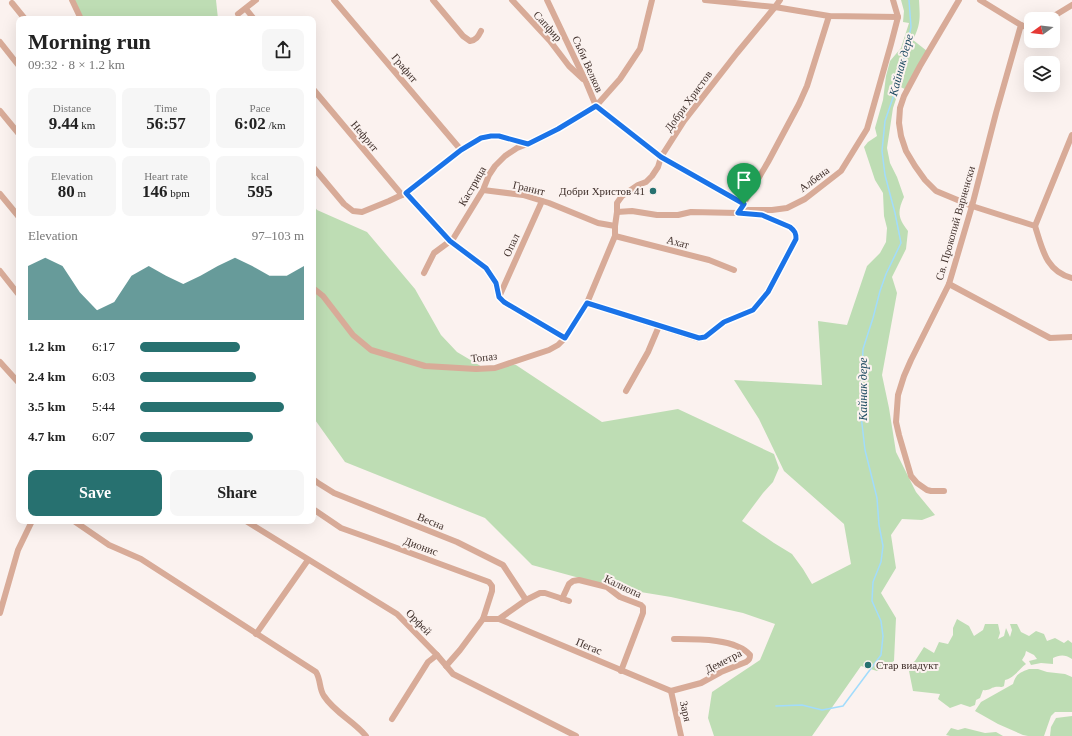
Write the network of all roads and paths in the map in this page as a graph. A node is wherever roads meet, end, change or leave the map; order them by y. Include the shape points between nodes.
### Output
1 (72, 0) edge
2 (256, 0) edge
3 (334, 0) edge
4 (512, 0) edge
5 (547, 0) edge
6 (652, 0) edge
7 (705, 0) edge
8 (780, 0) edge
9 (893, 0) edge
10 (959, 0) edge
11 (980, 0) edge
12 (437, 1) edge
13 (12, 3) dead end
14 (1072, 4) edge
15 (776, 7) junction
16 (246, 9) junction
17 (1060, 12) edge
18 (238, 14) dead end
19 (23, 16) edge
20 (80, 16) edge
21 (252, 16) edge
22 (829, 16) junction
23 (898, 17) junction
24 (1021, 24) junction
25 (1024, 26) edge
26 (481, 31) dead end
27 (0, 42) edge
28 (16, 62) edge
29 (586, 82) junction
30 (316, 92) edge
31 (596, 106) junction
32 (0, 111) edge
33 (16, 130) edge
34 (1072, 136) edge
35 (528, 144) junction
36 (461, 150) junction
37 (661, 157) junction
38 (316, 171) edge
39 (483, 190) junction
40 (0, 194) edge
41 (404, 194) junction
42 (542, 201) junction
43 (744, 204) junction
44 (972, 206) junction
45 (617, 212) junction
46 (16, 213) edge
47 (738, 213) junction
48 (615, 226) junction
49 (1035, 226) junction
50 (615, 236) junction
51 (450, 241) junction
52 (734, 270) dead end
53 (0, 271) edge
54 (424, 273) dead end
55 (1072, 278) edge
56 (949, 284) junction
57 (316, 290) edge
58 (16, 291) edge
59 (499, 297) junction
60 (587, 303) junction
61 (659, 326) junction
62 (1072, 337) edge
63 (565, 338) junction
64 (0, 362) edge
65 (16, 380) edge
66 (626, 391) dead end
67 (316, 481) edge
68 (944, 491) dead end
69 (316, 512) edge
70 (31, 524) edge
71 (78, 524) edge
72 (251, 524) edge
73 (308, 560) junction
74 (562, 599) junction
75 (526, 600) junction
76 (569, 601) dead end
77 (0, 613) edge
78 (483, 619) junction
79 (499, 619) junction
80 (256, 634) junction
81 (674, 639) dead end
82 (437, 655) junction
83 (446, 666) junction
84 (621, 671) junction
85 (671, 691) junction
86 (392, 719) dead end
87 (366, 736) edge
88 (576, 736) edge
89 (681, 736) edge

1 - 20 street
2 - 16 street
3 - 36 street, Графит
4 - 29 street, Сапфир
5 - 29 street, Съби Велков
6 - 31 street, Кастрица via 640,49 620,79
7 - 15 street
8 - 15 street, Добри Христов
9 - 23 street
10 - 44 street via 904,96 899,123 906,151 925,180 936,191
11 - 24 street
12 - 26 street via 463,36 470,41 478,38
13 - 19 street
14 - 17 street
15 - 22 street
15 - 37 street, Добри Христов via 684,121
16 - 18 street
16 - 21 street
22 - 23 street
22 - 43 street via 799,104
23 - 47 street, Албена via 867,129 840,171 805,199 787,208
24 - 25 street
24 - 44 street, Св. Прокопий Варненски
27 - 28 street
29 - 31 street, Съби Велков
30 - 41 street, Нефрит
31 - 35 street, Кастрица
31 - 37 street, Съби Велков
32 - 33 street
34 - 49 street
35 - 36 street via 491,136 481,138
35 - 39 street, Кастрица via 505,156 495,166 488,175
36 - 41 street
37 - 43 street, Съби Велков
37 - 45 street, Добри Христов via 658,167 646,182 622,196 617,203
38 - 41 street via 353,211 362,212
39 - 42 street, Гранит via 523,195
39 - 51 street, Кастрица
40 - 46 street
41 - 51 street, Нефрит
42 - 48 street, Гранит via 598,223
42 - 59 street, Опал
43 - 47 street
44 - 49 street
44 - 56 street, Св. Прокопий Варненски
45 - 47 street, Албена via 632,211 657,215 691,212
45 - 48 street, Топаз
47 - 61 street via 762,215 790,227 796,234 796,239 768,292 753,310 724,322 705,337 699,338
48 - 50 street, Топаз
49 - 55 street via 1043,253 1050,265 1059,273
50 - 52 street, Ахат via 709,260
50 - 60 street, Топаз
51 - 54 street, Кастрица via 434,253
51 - 59 street, Нефрит via 486,268 496,283
53 - 58 street
56 - 62 street via 1050,338
56 - 68 street, Св. Прокопий Варненски via 910,360 898,395 896,410 899,436 911,476 927,490
57 - 63 street, Топаз via 353,335 371,350 425,366 495,368 549,350
59 - 63 street
60 - 61 street
60 - 63 street, Топаз
61 - 66 street
64 - 65 street
67 - 75 street, Весна via 334,493 457,542 503,565
69 - 78 street, Дионис via 341,528 489,582 492,591
70 - 77 street via 18,550
71 - 80 street via 109,545 141,559
72 - 73 street, Орфей
73 - 80 street
73 - 82 street, Орфей via 397,614
74 - 75 street via 540,593
74 - 76 street
74 - 84 street, Калиопа via 569,584 579,580 607,587 620,597 641,605 643,613
75 - 79 street
78 - 79 street
78 - 83 street
79 - 84 street, Пегас
80 - 87 street via 316,672 324,697
81 - 85 street, Деметра via 704,639 736,646 748,653 750,658 701,683
82 - 83 street, Орфей
82 - 86 street via 428,662
83 - 88 street, Орфей via 453,674
84 - 85 street, Пегас
85 - 89 street, Заря

